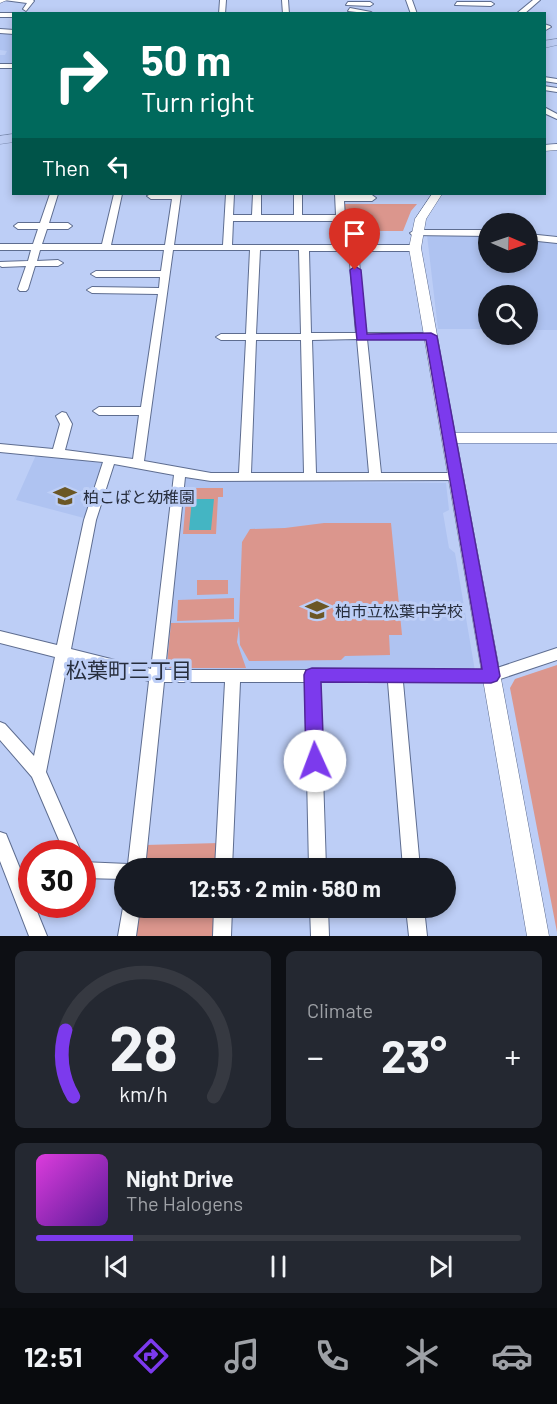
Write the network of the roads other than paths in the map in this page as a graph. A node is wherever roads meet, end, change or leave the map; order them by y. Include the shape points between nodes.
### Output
1 (3, 0) edge
2 (534, 1) edge
3 (472, 2) edge
4 (370, 4) dead end
5 (457, 4) dead end
6 (491, 4) dead end
7 (348, 7) edge
8 (26, 9) dead end
9 (364, 12) edge
10 (521, 12) edge
11 (54, 195) edge
12 (118, 195) edge
13 (176, 195) edge
14 (230, 195) edge
15 (257, 195) edge
16 (298, 195) edge
17 (436, 195) edge
18 (151, 196) dead end
19 (339, 196) edge
20 (372, 198) dead end
21 (229, 218) junction
22 (256, 218) junction
23 (298, 218) junction
24 (18, 226) dead end
25 (44, 226) junction
26 (68, 226) dead end
27 (478, 234) edge
28 (538, 238) edge
29 (557, 240) edge
30 (415, 241) junction
31 (0, 247) edge
32 (38, 247) junction
33 (106, 247) junction
34 (169, 247) junction
35 (227, 248) junction
36 (255, 248) junction
37 (304, 248) junction
38 (353, 248) junction
39 (32, 263) junction
40 (58, 263) dead end
41 (2, 264) dead end
42 (96, 274) dead end
43 (165, 274) junction
44 (23, 289) dead end
45 (92, 290) dead end
46 (163, 291) junction
47 (431, 336) junction
48 (221, 337) dead end
49 (251, 337) junction
50 (306, 337) junction
51 (362, 337) junction
52 (99, 411) dead end
53 (145, 411) junction
54 (62, 416) dead end
55 (448, 438) junction
56 (557, 438) edge
57 (0, 448) edge
58 (58, 453) junction
59 (110, 459) junction
60 (138, 464) junction
61 (180, 471) junction
62 (245, 477) junction
63 (310, 477) junction
64 (375, 477) junction
65 (455, 477) junction
66 (0, 637) edge
67 (62, 652) junction
68 (557, 654) edge
69 (233, 675) junction
70 (312, 675) junction
71 (395, 675) junction
72 (156, 676) junction
73 (491, 676) junction
74 (0, 729) edge
75 (38, 772) junction
76 (0, 840) edge
77 (68, 840) edge
78 (137, 858) edge
79 (224, 858) edge
80 (318, 858) edge
81 (411, 858) edge
82 (96, 870) edge
83 (114, 870) edge
84 (130, 918) edge
85 (223, 918) edge
86 (319, 918) edge
87 (416, 918) edge
88 (38, 936) edge
89 (128, 936) edge
90 (222, 936) edge
91 (320, 936) edge
92 (418, 936) edge
93 (538, 936) edge

1 - 8 street via 31,1
2 - 10 street
3 - 5 street
3 - 6 street
4 - 7 street
7 - 9 street
11 - 25 street
12 - 33 street
13 - 18 street
13 - 34 street
14 - 21 street
15 - 22 street
16 - 23 street
17 - 30 street via 424,209
19 - 20 street
19 - 23 street via 341,218
21 - 22 street
21 - 35 street
22 - 23 street
24 - 25 street
25 - 26 street
25 - 32 street
27 - 30 street
28 - 29 street
30 - 38 street
30 - 47 street
31 - 32 street
32 - 33 street
32 - 39 street
33 - 34 street
34 - 35 street
34 - 43 street
35 - 36 street
36 - 37 street
36 - 49 street
37 - 38 street
37 - 50 street
38 - 51 street
39 - 40 street
39 - 41 street
39 - 44 street
42 - 43 street
43 - 46 street
45 - 46 street
46 - 53 street
47 - 51 street
47 - 55 street
48 - 49 street
49 - 50 street
49 - 62 street
50 - 51 street
50 - 63 street
51 - 64 street
52 - 53 street
53 - 60 street
54 - 58 street via 66,424
55 - 56 street
55 - 65 street
57 - 58 street
58 - 59 street
59 - 60 street
59 - 67 street via 90,520
60 - 61 street
61 - 62 street via 211,477
61 - 72 street
62 - 63 street
63 - 64 street
64 - 65 street
65 - 73 street
66 - 67 street
67 - 72 street
67 - 75 street
68 - 73 street
69 - 70 street
69 - 72 street
69 - 79 street
70 - 71 street
70 - 80 street
71 - 73 street
71 - 81 street
72 - 78 street
73 - 93 street
74 - 75 street
75 - 77 street
76 - 88 street
82 - 83 street
84 - 89 street
85 - 90 street
86 - 91 street
87 - 92 street

